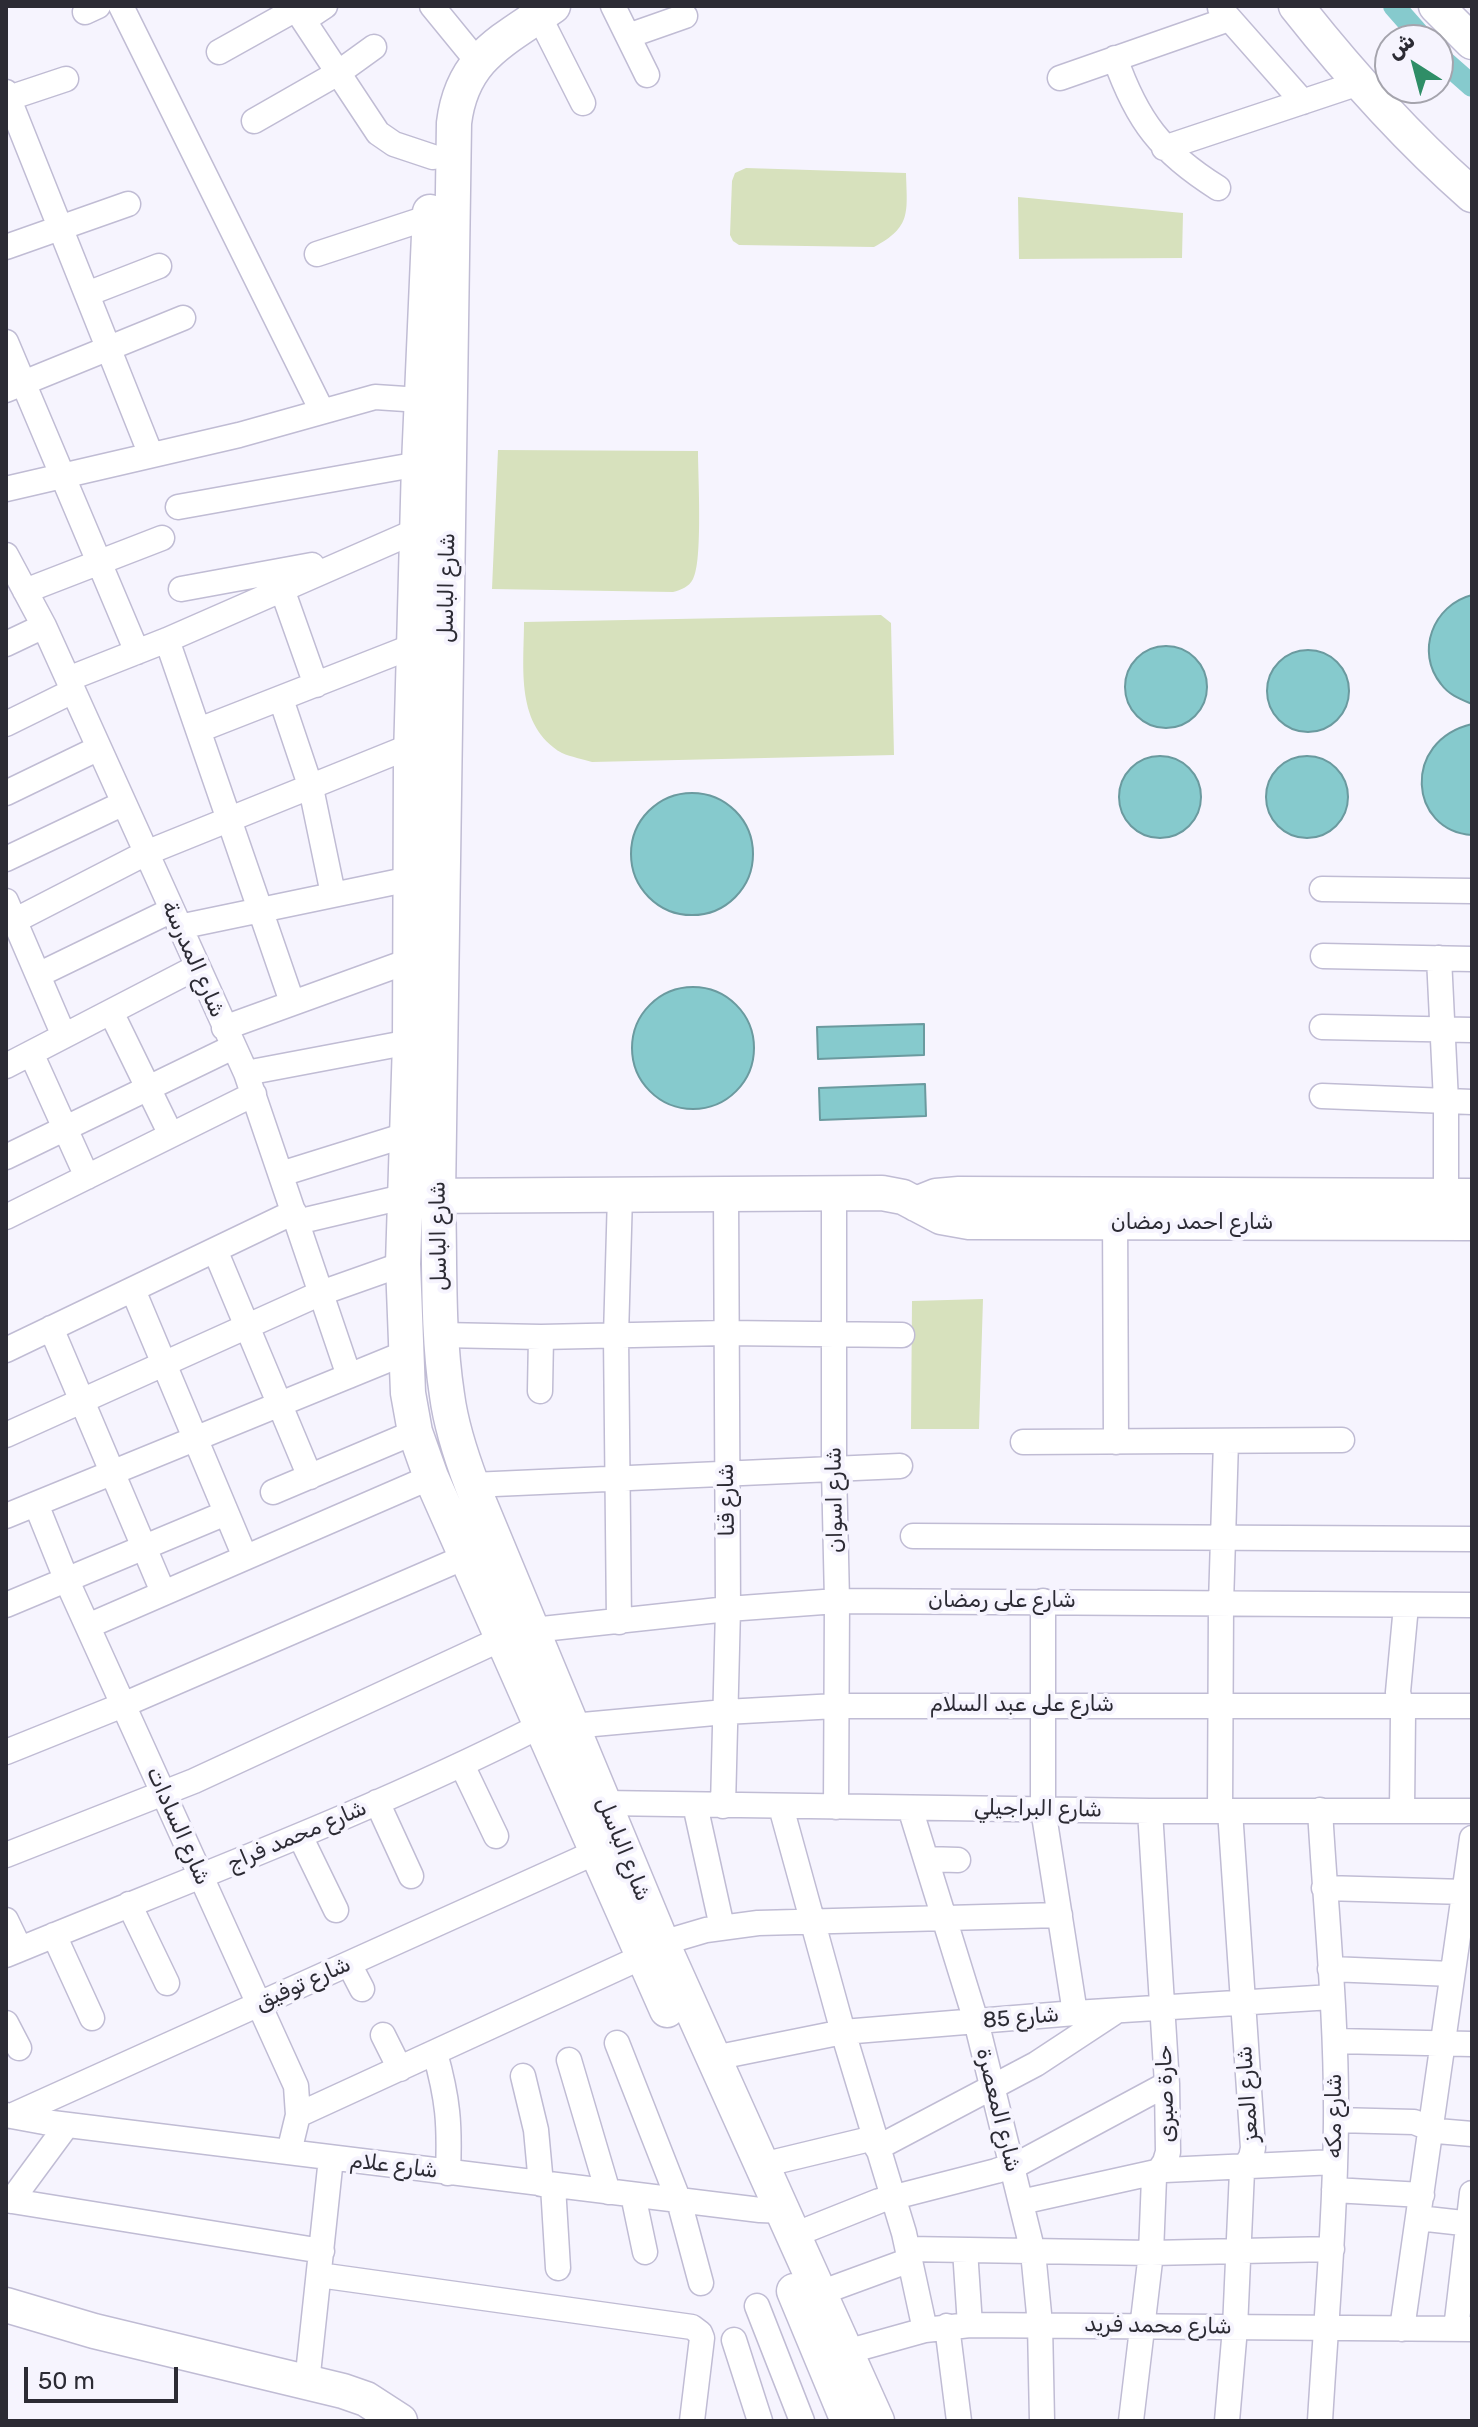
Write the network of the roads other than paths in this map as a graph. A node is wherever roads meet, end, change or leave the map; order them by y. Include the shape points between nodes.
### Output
1 (121, 6) edge
2 (325, 6) edge
3 (432, 6) edge
4 (613, 6) edge
5 (1296, 6) edge
6 (1436, 6) edge
7 (535, 9) edge
8 (298, 12) edge
9 (1224, 13) edge
10 (685, 16) dead end
11 (628, 36) junction
12 (1472, 42) edge
13 (374, 47) dead end
14 (219, 52) dead end
15 (471, 55) junction
16 (1115, 58) junction
17 (338, 73) junction
18 (647, 75) dead end
19 (1060, 78) dead end
20 (66, 79) dead end
21 (1359, 83) junction
22 (7, 97) edge
23 (1303, 102) junction
24 (583, 103) dead end
25 (254, 121) dead end
26 (1164, 148) junction
27 (433, 157) junction
28 (1218, 188) dead end
29 (1472, 195) edge
30 (128, 204) dead end
31 (430, 217) junction
32 (60, 229) junction
33 (6, 247) edge
34 (317, 254) dead end
35 (159, 266) dead end
36 (87, 294) junction
37 (183, 318) dead end
38 (6, 342) edge
39 (108, 349) junction
40 (15, 387) edge
41 (436, 400) junction
42 (322, 411) junction
43 (151, 455) junction
44 (419, 464) junction
45 (62, 476) junction
46 (6, 489) edge
47 (178, 507) dead end
48 (418, 530) junction
49 (162, 538) dead end
50 (6, 555) edge
51 (353, 557) junction
52 (99, 562) junction
53 (181, 589) dead end
54 (282, 589) junction
55 (25, 591) junction
56 (44, 626) junction
57 (167, 640) junction
58 (6, 644) edge
59 (416, 645) junction
60 (137, 652) junction
61 (71, 685) junction
62 (316, 685) junction
63 (281, 699) junction
64 (6, 724) edge
65 (199, 730) junction
66 (99, 748) junction
67 (411, 752) junction
68 (445, 757) junction
69 (311, 788) junction
70 (6, 793) edge
71 (124, 803) junction
72 (230, 820) junction
73 (146, 853) junction
74 (6, 859) edge
75 (410, 879) junction
76 (1322, 889) dead end
77 (1472, 891) edge
78 (333, 894) junction
79 (261, 910) junction
80 (10, 911) edge
81 (176, 919) junction
82 (1323, 956) dead end
83 (1439, 958) junction
84 (1472, 959) edge
85 (409, 961) junction
86 (197, 967) junction
87 (38, 975) junction
88 (292, 1002) junction
89 (111, 1012) junction
90 (1322, 1027) dead end
91 (1444, 1029) junction
92 (1472, 1030) edge
93 (64, 1036) junction
94 (228, 1037) junction
95 (410, 1042) junction
96 (31, 1053) junction
97 (6, 1066) edge
98 (250, 1083) junction
99 (148, 1088) junction
100 (1322, 1096) dead end
101 (1446, 1101) junction
102 (1472, 1102) edge
103 (65, 1128) junction
104 (171, 1135) junction
105 (406, 1135) junction
106 (6, 1157) edge
107 (281, 1174) junction
108 (87, 1177) junction
109 (726, 1194) junction
110 (834, 1194) junction
111 (620, 1195) junction
112 (438, 1196) junction
113 (1459, 1196) edge
114 (403, 1197) junction
115 (1115, 1209) junction
116 (6, 1215) edge
117 (296, 1217) junction
118 (1472, 1223) edge
119 (215, 1250) junction
120 (403, 1264) junction
121 (133, 1290) junction
122 (321, 1293) junction
123 (247, 1326) junction
124 (51, 1328) junction
125 (725, 1333) junction
126 (834, 1334) junction
127 (442, 1335) junction
128 (902, 1335) dead end
129 (616, 1336) junction
130 (541, 1337) junction
131 (6, 1350) edge
132 (405, 1353) junction
133 (164, 1364) junction
134 (349, 1376) junction
135 (540, 1391) dead end
136 (82, 1401) junction
137 (279, 1403) junction
138 (415, 1432) junction
139 (6, 1434) edge
140 (195, 1438) junction
141 (1342, 1440) dead end
142 (1226, 1441) junction
143 (1023, 1442) dead end
144 (1116, 1442) junction
145 (900, 1466) dead end
146 (834, 1469) junction
147 (112, 1472) junction
148 (727, 1473) junction
149 (310, 1477) junction
150 (431, 1477) junction
151 (617, 1478) junction
152 (472, 1485) junction
153 (273, 1492) dead end
154 (36, 1504) junction
155 (226, 1513) junction
156 (6, 1516) edge
157 (913, 1536) dead end
158 (1222, 1537) junction
159 (1472, 1539) edge
160 (144, 1548) junction
161 (245, 1557) junction
162 (465, 1557) junction
163 (67, 1581) junction
164 (163, 1592) junction
165 (837, 1601) junction
166 (1043, 1601) junction
167 (1221, 1604) junction
168 (6, 1605) edge
169 (1472, 1605) edge
170 (1406, 1606) junction
171 (728, 1609) junction
172 (619, 1622) junction
173 (88, 1626) junction
174 (517, 1634) junction
175 (123, 1705) junction
176 (1043, 1705) junction
177 (1402, 1705) junction
178 (836, 1706) junction
179 (1221, 1706) junction
180 (1472, 1706) edge
181 (725, 1712) junction
182 (556, 1726) junction
183 (6, 1752) edge
184 (462, 1765) junction
185 (163, 1793) junction
186 (377, 1802) junction
187 (695, 1805) junction
188 (723, 1806) junction
189 (781, 1807) junction
190 (836, 1807) junction
191 (591, 1808) junction
192 (910, 1808) junction
193 (1043, 1809) junction
194 (1320, 1810) junction
195 (1402, 1810) junction
196 (1150, 1811) junction
197 (1225, 1811) junction
198 (1472, 1811) edge
199 (300, 1836) junction
200 (496, 1836) dead end
201 (1472, 1838) edge
202 (596, 1852) junction
203 (6, 1855) edge
204 (926, 1859) junction
205 (958, 1860) dead end
206 (201, 1876) junction
207 (411, 1876) dead end
208 (1324, 1888) junction
209 (1465, 1892) junction
210 (129, 1904) junction
211 (336, 1910) dead end
212 (1060, 1915) junction
213 (943, 1918) junction
214 (6, 1920) edge
215 (812, 1921) junction
216 (722, 1927) junction
217 (1466, 1928) edge
218 (54, 1935) junction
219 (652, 1950) junction
220 (13, 1952) edge
221 (349, 1964) junction
222 (1330, 1969) junction
223 (1452, 1974) junction
224 (167, 1983) dead end
225 (362, 1989) dead end
226 (1332, 1997) junction
227 (1242, 2002) junction
228 (259, 2004) junction
229 (1161, 2007) junction
230 (1116, 2010) junction
231 (1075, 2013) junction
232 (92, 2018) dead end
233 (976, 2021) junction
234 (6, 2023) edge
235 (843, 2032) junction
236 (383, 2035) dead end
237 (1335, 2041) junction
238 (617, 2043) dead end
239 (1443, 2043) junction
240 (1472, 2044) edge
241 (19, 2048) dead end
242 (435, 2053) junction
243 (714, 2058) junction
244 (569, 2060) dead end
245 (400, 2069) junction
246 (523, 2076) dead end
247 (1167, 2084) junction
248 (993, 2088) junction
249 (8, 2115) edge
250 (298, 2115) junction
251 (1336, 2120) junction
252 (67, 2125) junction
253 (1431, 2129) junction
254 (1472, 2134) edge
255 (876, 2143) junction
256 (289, 2152) junction
257 (331, 2158) junction
258 (1335, 2162) junction
259 (762, 2165) junction
260 (1012, 2166) junction
261 (1244, 2166) junction
262 (1156, 2172) junction
263 (448, 2173) junction
264 (547, 2185) junction
265 (1334, 2190) junction
266 (608, 2192) junction
267 (1472, 2193) edge
268 (633, 2195) junction
269 (892, 2197) junction
270 (9, 2201) edge
271 (679, 2201) junction
272 (1021, 2202) junction
273 (1420, 2206) junction
274 (779, 2219) junction
275 (1470, 2224) edge
276 (1332, 2249) junction
277 (965, 2250) junction
278 (1239, 2250) junction
279 (322, 2251) junction
280 (645, 2252) dead end
281 (1033, 2252) junction
282 (1151, 2253) junction
283 (909, 2255) junction
284 (558, 2268) dead end
285 (319, 2275) junction
286 (701, 2283) dead end
287 (820, 2293) junction
288 (6, 2305) edge
289 (757, 2306) dead end
290 (1040, 2324) junction
291 (1144, 2326) junction
292 (948, 2327) junction
293 (1235, 2328) junction
294 (1326, 2329) junction
295 (1402, 2329) junction
296 (1464, 2329) edge
297 (734, 2340) dead end
298 (846, 2352) junction
299 (307, 2383) junction
300 (400, 2421) edge
301 (692, 2421) edge
302 (760, 2421) edge
303 (802, 2421) edge
304 (848, 2421) edge
305 (877, 2421) edge
306 (959, 2421) edge
307 (1042, 2421) edge
308 (1131, 2421) edge
309 (1227, 2421) edge
310 (1320, 2421) edge

1 - 42 street
2 - 8 street
3 - 15 street
4 - 11 street
5 - 21 main road
6 - 12 main road
7 - 15 main road, شارع الباسل via 498,42
7 - 24 street
8 - 14 street
8 - 17 street
9 - 16 street
9 - 23 street
10 - 11 street
11 - 18 street
13 - 17 street
15 - 27 main road, شارع الباسل via 442,90
15 - 41 main road, شارع الباسل via 454,123
16 - 19 street
16 - 26 street via 1132,101
17 - 25 street
17 - 27 street via 386,140
20 - 22 street
21 - 23 street
21 - 29 main road
22 - 32 street
23 - 26 street
26 - 28 street
27 - 31 main road, شارع الباسل
30 - 32 street
31 - 34 street
31 - 41 main road, شارع الباسل
32 - 33 street
32 - 36 street
35 - 36 street
36 - 39 street
37 - 39 street
38 - 40 street
39 - 40 street
39 - 43 street
40 - 45 street
41 - 42 street via 375,397
41 - 44 main road, شارع الباسل
41 - 68 main road, شارع الباسل
42 - 43 street
43 - 45 street
44 - 47 street
44 - 48 main road, شارع الباسل
45 - 46 street
45 - 52 street
48 - 51 street
48 - 59 main road, شارع الباسل
49 - 52 street
50 - 55 street, شارع المدرسة
51 - 53 street
51 - 54 street
52 - 55 street
52 - 60 street
54 - 57 street
54 - 62 street
55 - 56 street, شارع المدرسة
56 - 58 street
56 - 61 street, شارع المدرسة
57 - 60 street
57 - 65 street
59 - 62 street
59 - 67 main road, شارع الباسل
60 - 61 street
61 - 64 street
61 - 66 street, شارع المدرسة
62 - 63 street
63 - 65 street
63 - 69 street
65 - 72 street
66 - 70 street
66 - 71 street, شارع المدرسة
67 - 68 main road
67 - 69 street
67 - 75 main road, شارع الباسل
68 - 112 main road, شارع الباسل
69 - 72 street
69 - 78 street
71 - 73 street, شارع المدرسة
71 - 74 street
72 - 73 street
72 - 79 street
73 - 80 street
73 - 81 street, شارع المدرسة
75 - 78 street
75 - 85 main road, شارع الباسل
76 - 77 street
78 - 79 street
79 - 81 street
79 - 88 street
80 - 87 street
81 - 86 street, شارع المدرسة
81 - 87 street
82 - 83 street
83 - 84 street
83 - 91 street
85 - 88 street
85 - 95 main road, شارع الباسل
86 - 89 street
86 - 94 street, شارع المدرسة
87 - 93 street
88 - 94 street
89 - 93 street
89 - 99 street
90 - 91 street
91 - 92 street
91 - 101 street
93 - 96 street
94 - 98 street, شارع المدرسة
94 - 99 street
95 - 98 street
95 - 105 main road, شارع الباسل
96 - 97 street
96 - 103 street
98 - 104 street
98 - 107 street, شارع المدرسة
99 - 103 street
99 - 104 street
100 - 101 street
101 - 102 street
101 - 113 street
103 - 106 street
103 - 108 street
104 - 108 street
105 - 107 street
105 - 114 main road, شارع الباسل
107 - 117 street, شارع المدرسة
108 - 116 street
109 - 110 main road, شارع احمد رمضان
109 - 111 main road, شارع احمد رمضان
109 - 125 street, شارع قنا
110 - 115 main road, شارع احمد رمضان via 890,1194 941,1217 969,1222
110 - 126 street, شارع اسوان
111 - 112 main road, شارع احمد رمضان
111 - 129 street
112 - 114 main road, شارع احمد رمضان
112 - 127 main road, شارع الباسل
113 - 115 main road, شارع احمد رمضان
114 - 117 street
114 - 120 main road, شارع الباسل
115 - 118 main road, شارع احمد رمضان
115 - 144 street
117 - 119 street
117 - 122 street, شارع المدرسة
119 - 121 street
119 - 123 street
120 - 122 street
120 - 132 main road, شارع الباسل
121 - 124 street
121 - 133 street
122 - 123 street
122 - 134 street, شارع المدرسة
123 - 133 street
123 - 137 street
124 - 131 street
124 - 136 street
125 - 126 street
125 - 129 street
125 - 148 street, شارع قنا
126 - 128 street
126 - 146 street, شارع اسوان
127 - 130 street
127 - 152 main road, شارع الباسل via 447,1397
129 - 130 street
129 - 151 street
130 - 135 street
132 - 134 street
132 - 138 main road, شارع الباسل
133 - 136 street
133 - 140 street
134 - 137 street
136 - 139 street
136 - 147 street
137 - 140 street
137 - 149 street
138 - 149 street
138 - 150 main road, شارع الباسل
140 - 147 street
140 - 155 street
141 - 142 street
142 - 144 street
142 - 158 street, شارع المعز
143 - 144 street
145 - 146 street
146 - 148 street
146 - 165 street, شارع اسوان
147 - 154 street
147 - 160 street
148 - 151 street
148 - 171 street, شارع قنا
149 - 153 street
150 - 161 street
150 - 162 main road, شارع الباسل
151 - 152 street
151 - 172 street
152 - 174 main road, شارع الباسل
154 - 156 street
154 - 163 street, شارع السادات
155 - 160 street
155 - 161 street
157 - 158 street
158 - 159 street
158 - 167 street, شارع المعز
160 - 163 street
160 - 164 street
161 - 164 street
162 - 174 main road, شارع الباسل
162 - 175 street
163 - 168 street
163 - 173 street, شارع السادات
164 - 173 street
165 - 166 street, شارع على رمضان
165 - 171 street, شارع على رمضان
165 - 178 street, شارع اسوان
166 - 167 street, شارع على رمضان
166 - 176 street
167 - 170 street, شارع على رمضان
167 - 179 street, شارع المعز
169 - 170 street, شارع على رمضان
170 - 177 street via 1398,1692
171 - 172 street, شارع على رمضان
171 - 181 street, شارع قنا
172 - 174 street, شارع على رمضان
173 - 175 street, شارع السادات
174 - 182 main road, شارع الباسل
174 - 185 street, شارع على رمضان
175 - 183 street
175 - 185 street, شارع السادات
176 - 178 street, شارع على عبد السلام
176 - 179 street, شارع على عبد السلام
176 - 193 street
177 - 179 street, شارع على عبد السلام
177 - 180 street, شارع على عبد السلام
177 - 195 street
178 - 181 street, شارع على عبد السلام
178 - 190 street, شارع اسوان
179 - 197 street, شارع المعز
181 - 182 street, شارع على عبد السلام
181 - 188 street, شارع قنا
182 - 184 street, شارع محمد فراج
182 - 191 main road, شارع الباسل
184 - 186 street, شارع محمد فراج
184 - 200 street
185 - 203 street, شارع على رمضان
185 - 206 street, شارع السادات
186 - 199 street, شارع محمد فراج
186 - 207 street
187 - 188 street, شارع البراجيلي
187 - 191 street, شارع البراجيلي
187 - 216 street
188 - 189 street, شارع البراجيلي
189 - 190 street, شارع البراجيلي
189 - 215 street
190 - 192 street, شارع البراجيلي
191 - 202 main road, شارع الباسل
191 - 219 main road, شارع الباسل
192 - 193 street, شارع البراجيلي
192 - 204 street, شارع المعصرة
193 - 196 street, شارع البراجيلي
193 - 212 street
194 - 195 street, شارع البراجيلي
194 - 197 street, شارع البراجيلي
194 - 208 street, شارع مكه
195 - 198 street, شارع البراجيلي
196 - 197 street, شارع البراجيلي
196 - 229 street, حارة صبرى
197 - 227 street, شارع المعز
199 - 206 street, شارع محمد فراج
199 - 211 street
201 - 209 street
202 - 219 main road, شارع الباسل
202 - 221 street, شارع توفيق
204 - 205 street
204 - 213 street, شارع المعصرة
206 - 210 street, شارع محمد فراج
206 - 228 street, شارع السادات
208 - 209 street
208 - 222 street, شارع مكه
209 - 217 street
210 - 218 street, شارع محمد فراج
210 - 224 street
212 - 213 street
212 - 231 street
213 - 215 street
213 - 233 street, شارع المعصرة
214 - 220 street
215 - 216 street
215 - 235 street
216 - 219 street
217 - 223 street
218 - 220 street, شارع محمد فراج
218 - 232 street
219 - 242 street
219 - 243 main road, شارع الباسل
219 - 274 main road, شارع الباسل
221 - 225 street
221 - 228 street, شارع توفيق
222 - 223 street
222 - 226 street, شارع مكه
223 - 239 street
226 - 227 street, شارع 85
226 - 237 street, شارع مكه
227 - 229 street, شارع 85
227 - 261 street, شارع المعز via 1253,2148
228 - 249 street, شارع توفيق
228 - 250 street, شارع السادات via 296,2086
229 - 230 street, شارع 85
229 - 247 street, حارة صبرى
230 - 231 street, شارع 85
230 - 248 street
231 - 233 street, شارع 85
233 - 235 street, شارع 85
233 - 248 street, شارع المعصرة
234 - 241 street
235 - 243 street, شارع 85
235 - 255 street
236 - 245 street
237 - 239 street
237 - 251 street, شارع مكه
238 - 271 street
239 - 240 street
239 - 253 street
242 - 245 street
242 - 263 street via 449,2117
243 - 259 main road, شارع الباسل
244 - 266 street
245 - 250 street
246 - 264 street
247 - 260 street
247 - 262 street, حارة صبرى via 1168,2152
248 - 255 street
248 - 260 street, شارع المعصرة
249 - 252 street, شارع علام
250 - 256 street, شارع السادات
251 - 253 street via 1414,2122
251 - 258 street, شارع مكه
252 - 256 street, شارع علام
252 - 270 street
253 - 254 street
253 - 273 street
255 - 259 street
255 - 269 street
256 - 257 street, شارع علام
257 - 263 street, شارع علام
257 - 279 street
258 - 261 street
258 - 265 street, شارع مكه
259 - 274 main road, شارع الباسل
260 - 269 street
260 - 272 street, شارع المعصرة
261 - 262 street
261 - 278 street, شارع المعز
262 - 272 street
262 - 282 street, حارة صبرى
263 - 264 street, شارع علام
264 - 266 street, شارع علام
264 - 284 street
265 - 273 street
265 - 276 street, شارع مكه
266 - 268 street, شارع علام
267 - 275 street
268 - 271 street, شارع علام
268 - 280 street
269 - 274 street
269 - 283 street
270 - 279 street
271 - 274 street, شارع علام
271 - 286 street
272 - 281 street, شارع المعصرة
273 - 275 street
273 - 295 street
274 - 287 main road, شارع الباسل
274 - 304 main road, شارع الباسل
275 - 296 street
276 - 278 street
276 - 294 street, شارع مكه
277 - 281 street
277 - 283 street
277 - 292 street
278 - 282 street
278 - 293 street, شارع المعز
279 - 285 street
281 - 282 street
281 - 290 street, شارع المعصرة
282 - 291 street, حارة صبرى
283 - 287 street
283 - 292 street
285 - 299 street
285 - 301 street via 692,2327 702,2338
287 - 298 main road, شارع الباسل
288 - 299 main road
289 - 303 street
290 - 291 street, شارع محمد فريد
290 - 292 street, شارع محمد فريد
290 - 307 street, شارع المعصرة
291 - 293 street, شارع محمد فريد
291 - 308 street, حارة صبرى
292 - 298 street, شارع محمد فريد
292 - 306 street
293 - 294 street, شارع محمد فريد
293 - 309 street, شارع المعز
294 - 295 street, شارع محمد فريد
294 - 310 street, شارع مكه
295 - 296 street, شارع محمد فريد
297 - 302 street
298 - 305 main road, شارع الباسل
299 - 300 main road via 366,2399

